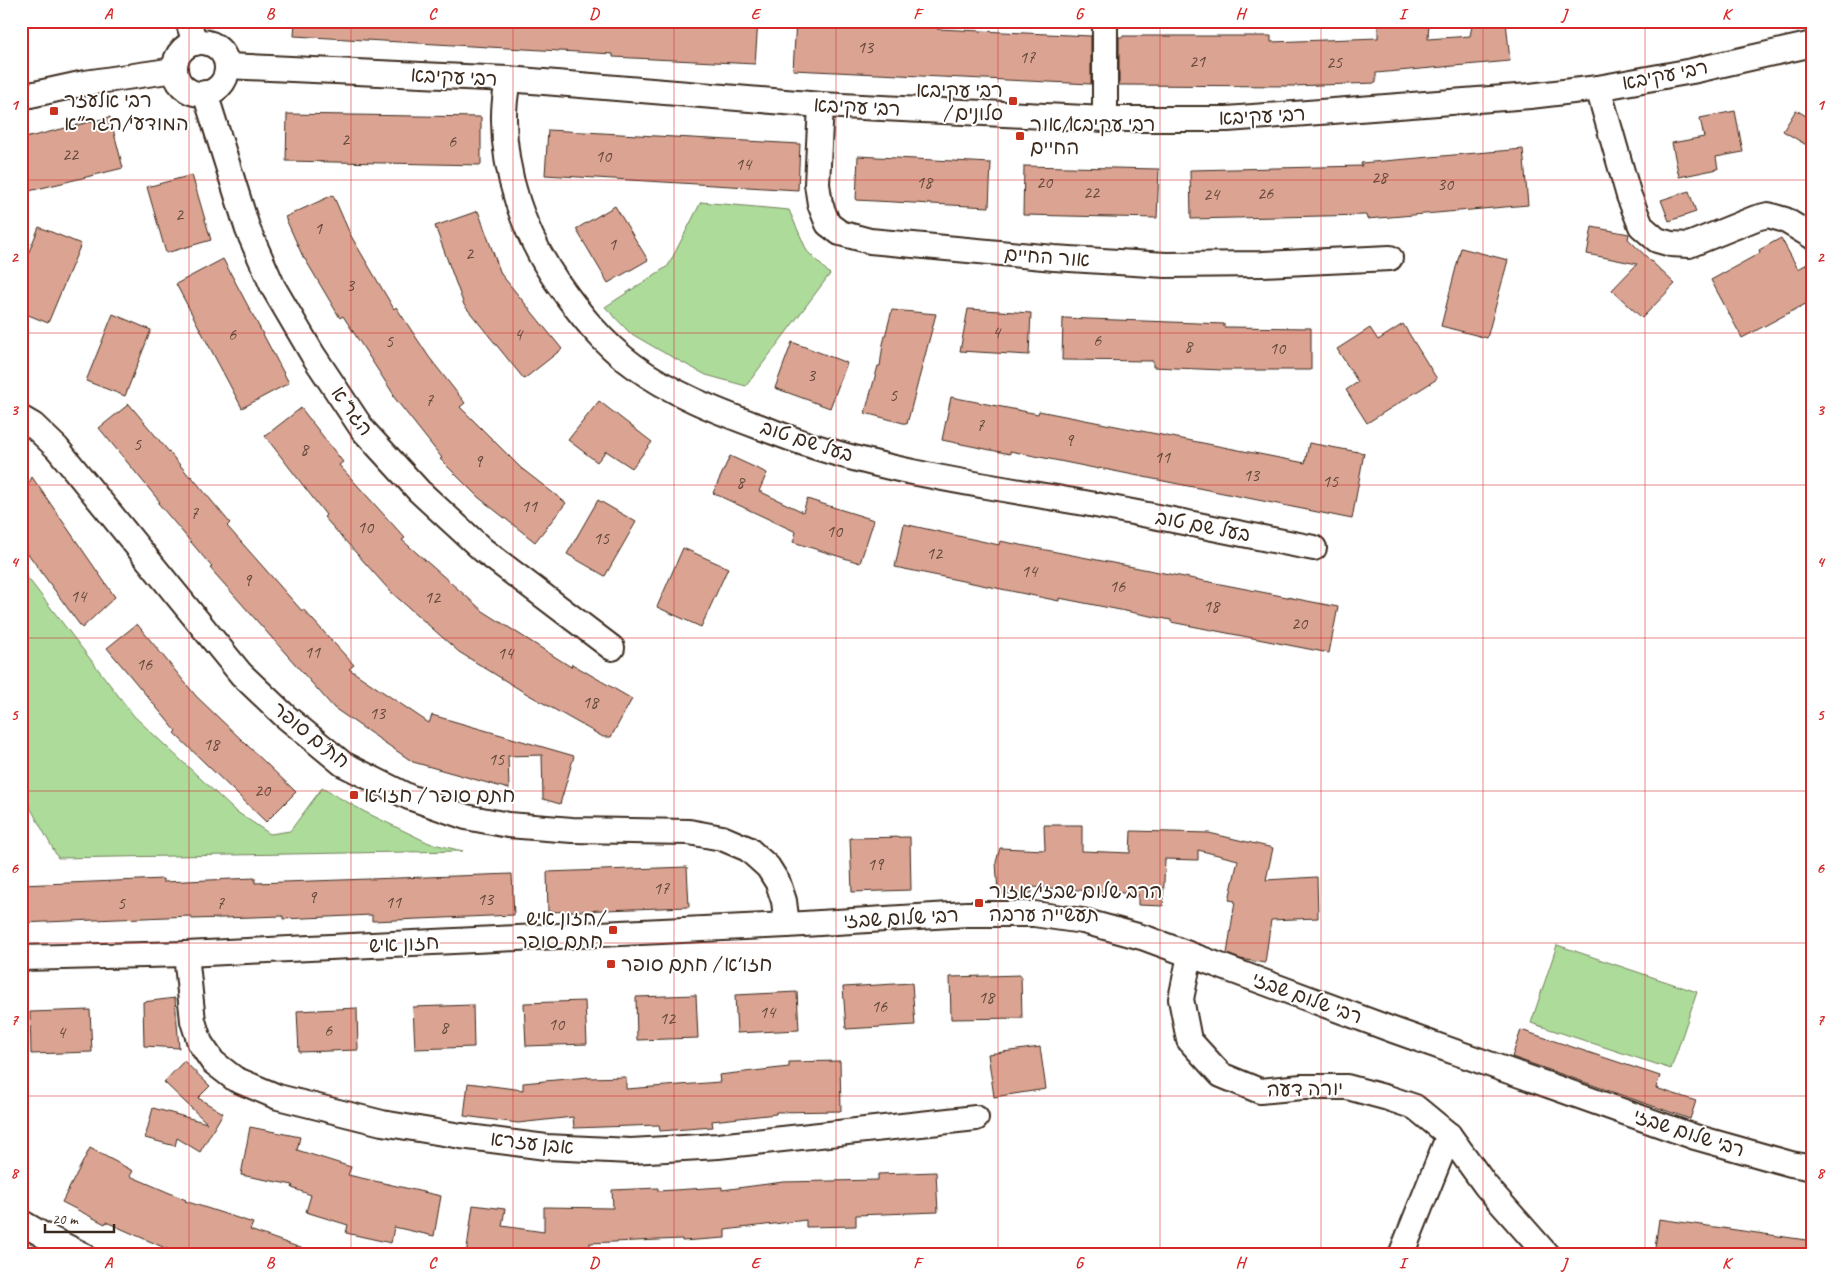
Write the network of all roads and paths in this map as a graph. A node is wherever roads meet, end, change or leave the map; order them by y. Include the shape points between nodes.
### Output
1 (1105, 21) edge
2 (191, 32) edge
3 (1813, 44) edge
4 (227, 66) junction
5 (175, 70) junction
6 (508, 79) junction
7 (1598, 88) junction
8 (205, 93) junction
9 (21, 97) edge
10 (821, 105) junction
11 (1105, 119) junction
12 (1813, 237) edge
13 (1390, 258) dead end
14 (21, 418) edge
15 (1314, 548) dead end
16 (612, 648) dead end
17 (787, 925) junction
18 (186, 954) junction
19 (1190, 955) junction
20 (21, 958) edge
21 (976, 1118) dead end
22 (1449, 1135) junction
23 (1813, 1168) edge
24 (21, 1222) edge
25 (84, 1255) edge
26 (1401, 1255) edge
27 (1547, 1255) edge

1 - 11 street
2 - 4 street via 222,52
2 - 5 street via 188,45 178,56
3 - 7 street, רבי עקיבא
4 - 6 street, רבי עקיבא
4 - 8 street via 224,81
5 - 8 street via 177,79 189,91
5 - 9 street via 85,83
6 - 10 street, רבי עקיבא
6 - 15 street, בעל שם טוב via 504,115 507,154 526,226 546,266 602,340 634,366 684,396 819,448 893,467
7 - 11 street, רבי עקיבא via 1227,119
7 - 12 street via 1629,196 1641,226 1657,240 1689,245 1768,215 1785,220
8 - 16 street, הגר"א via 248,230 273,287 363,430 419,491 483,550
10 - 11 street, רבי עקיבא
10 - 13 street, אור החיים via 817,184 828,224 840,233 870,241 1166,265
14 - 17 street, חת"ם סופר via 57,448 241,674 343,764 409,797 466,817 508,825 572,830 689,832 722,838 748,849 768,867 784,901
17 - 18 street, חזון איש
17 - 19 street, רבי שלום שבזי via 967,914 1034,914 1083,921 1145,938
18 - 20 street, חזון איש
18 - 21 street, אבן עזרא via 193,1021 200,1044 213,1062 235,1079 278,1097 382,1123 546,1147 631,1151 718,1146
19 - 22 street, יורה דעה via 1181,999 1189,1040 1221,1076 1260,1091 1347,1087 1415,1107
19 - 23 street, רבי שלום שבזי via 1695,1137
22 - 26 street
22 - 27 street, יורה דעה via 1486,1186
24 - 25 street

